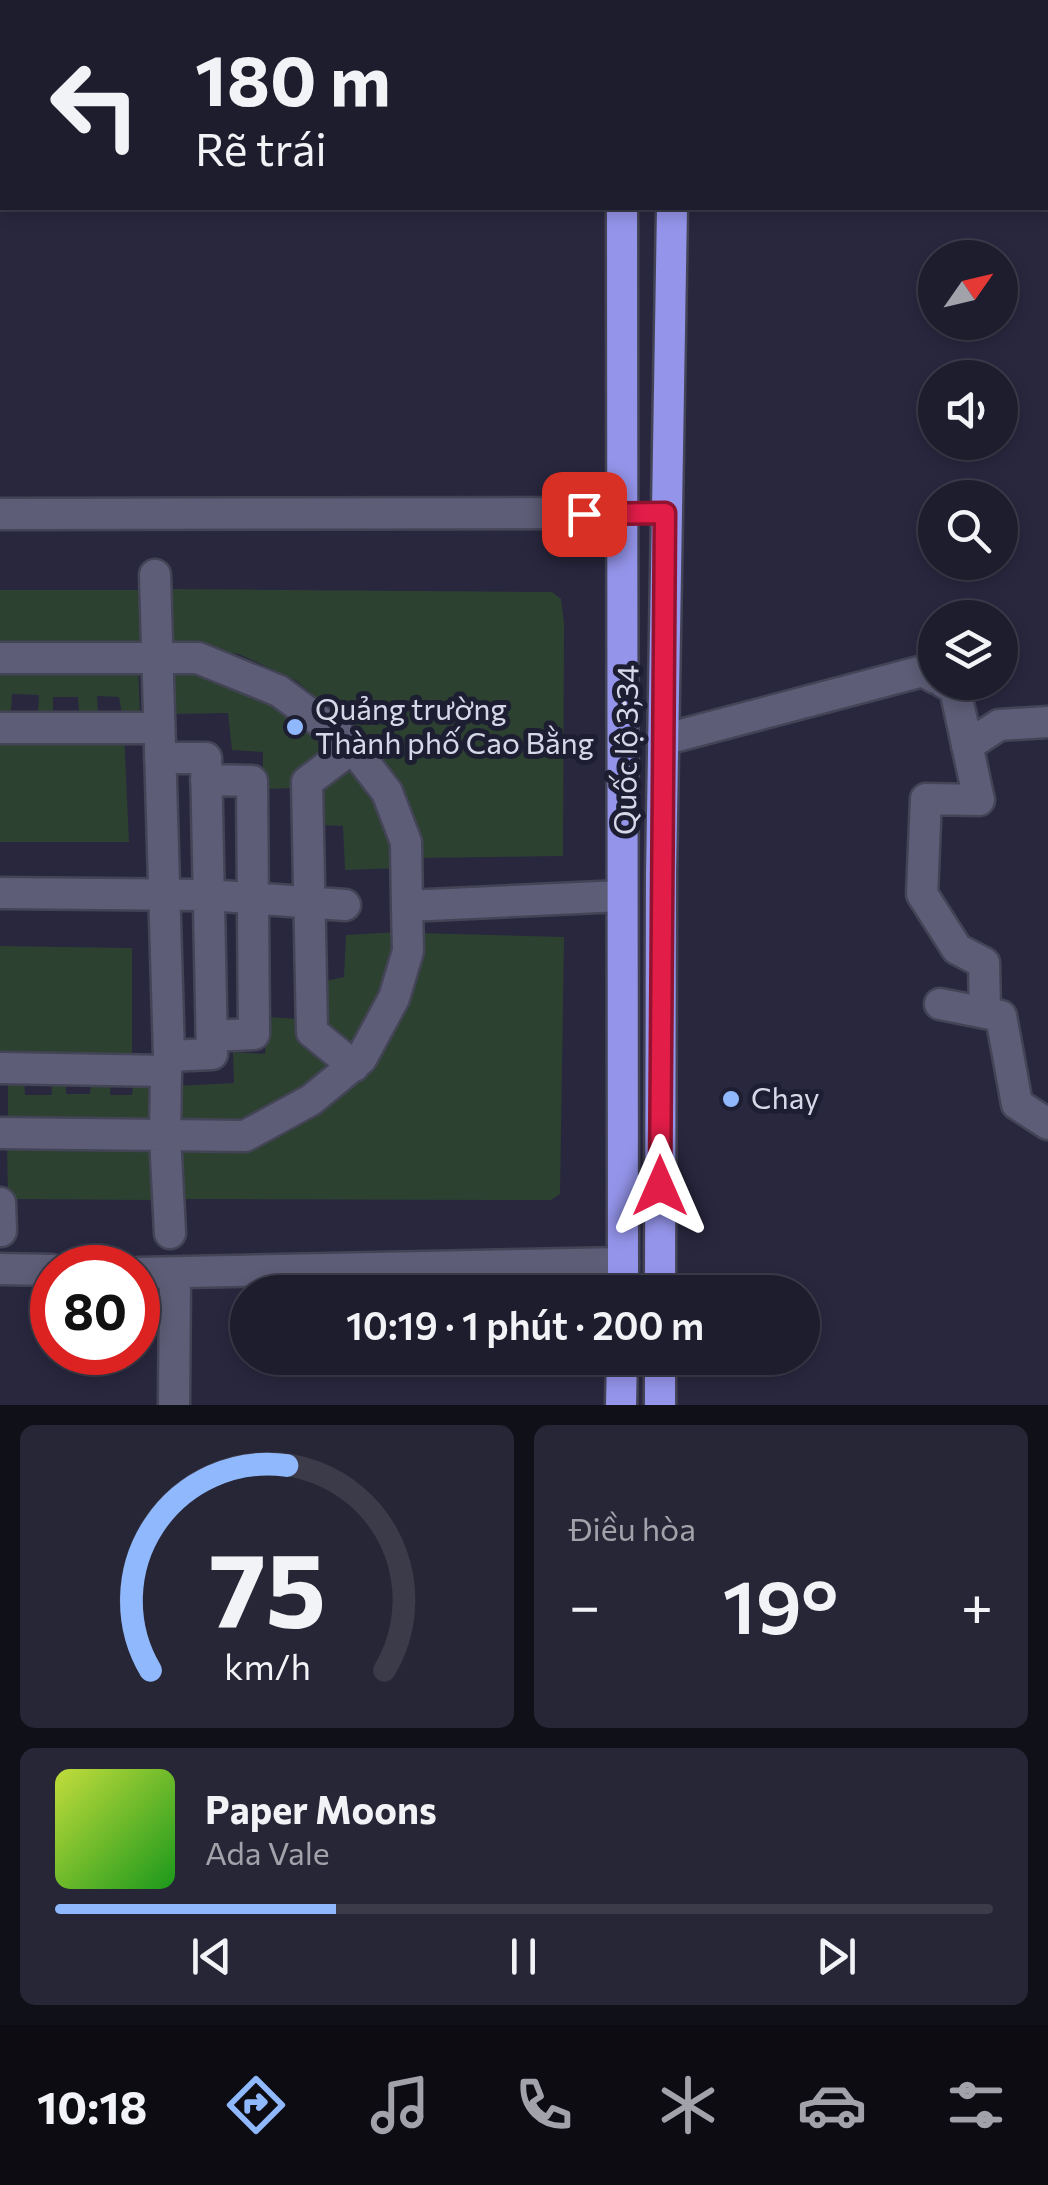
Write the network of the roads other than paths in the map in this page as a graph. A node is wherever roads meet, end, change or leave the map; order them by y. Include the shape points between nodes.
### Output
1 (622, 210) edge
2 (672, 210) edge
3 (665, 513) junction
4 (0, 514) edge
5 (623, 514) junction
6 (155, 575) dead end
7 (0, 658) edge
8 (157, 658) junction
9 (918, 672) edge
10 (957, 700) edge
11 (1048, 722) edge
12 (0, 728) edge
13 (662, 740) junction
14 (160, 743) junction
15 (967, 746) junction
16 (352, 748) junction
17 (206, 780) junction
18 (0, 893) edge
19 (208, 895) junction
20 (163, 896) junction
21 (620, 896) junction
22 (254, 898) junction
23 (308, 902) junction
24 (346, 905) dead end
25 (406, 906) junction
26 (940, 1004) dead end
27 (985, 1012) junction
28 (212, 1036) junction
29 (168, 1063) junction
30 (354, 1066) junction
31 (0, 1068) edge
32 (1048, 1124) edge
33 (0, 1133) edge
34 (164, 1136) junction
35 (0, 1202) edge
36 (1, 1231) edge
37 (170, 1233) dead end
38 (0, 1269) edge
39 (30, 1270) edge
40 (160, 1274) edge
41 (175, 1274) junction
42 (287, 1275) edge
43 (623, 1275) edge
44 (660, 1275) edge
45 (622, 1375) edge
46 (660, 1375) edge
47 (174, 1405) edge
48 (621, 1405) edge
49 (660, 1405) edge

1 - 5 highway, Quốc lộ 3;34
2 - 3 highway, Quốc lộ 3;34
3 - 5 highway
3 - 13 highway, Quốc lộ 3;34
4 - 5 street
5 - 21 highway, Quốc lộ 3;34
6 - 8 street
7 - 8 street
8 - 14 street
8 - 16 street via 198,658 279,691
9 - 13 street
10 - 15 street
11 - 15 street via 999,726
12 - 14 street
13 - 44 highway, Quốc lộ 3;34
14 - 17 street via 206,758
14 - 20 street
15 - 27 street via 979,800 926,799 922,894 957,949 984,963
16 - 23 street via 307,782
16 - 25 street via 387,792 406,842
17 - 19 street
17 - 22 street via 252,781
18 - 20 street
19 - 20 street
19 - 22 street
19 - 28 street
20 - 29 street
21 - 25 street
21 - 43 highway, Quốc lộ 3;34
22 - 23 street
22 - 28 street via 254,1034
23 - 24 street
23 - 30 street via 312,1032
25 - 30 street via 408,951 394,998
26 - 27 street
27 - 32 street via 1001,1016 1016,1104
28 - 29 street via 212,1054
29 - 31 street
29 - 34 street
30 - 34 street via 311,1100 245,1136
33 - 34 street
34 - 37 street
35 - 36 street
38 - 39 street
40 - 41 street
41 - 42 street
41 - 47 street
45 - 48 highway
46 - 49 highway

